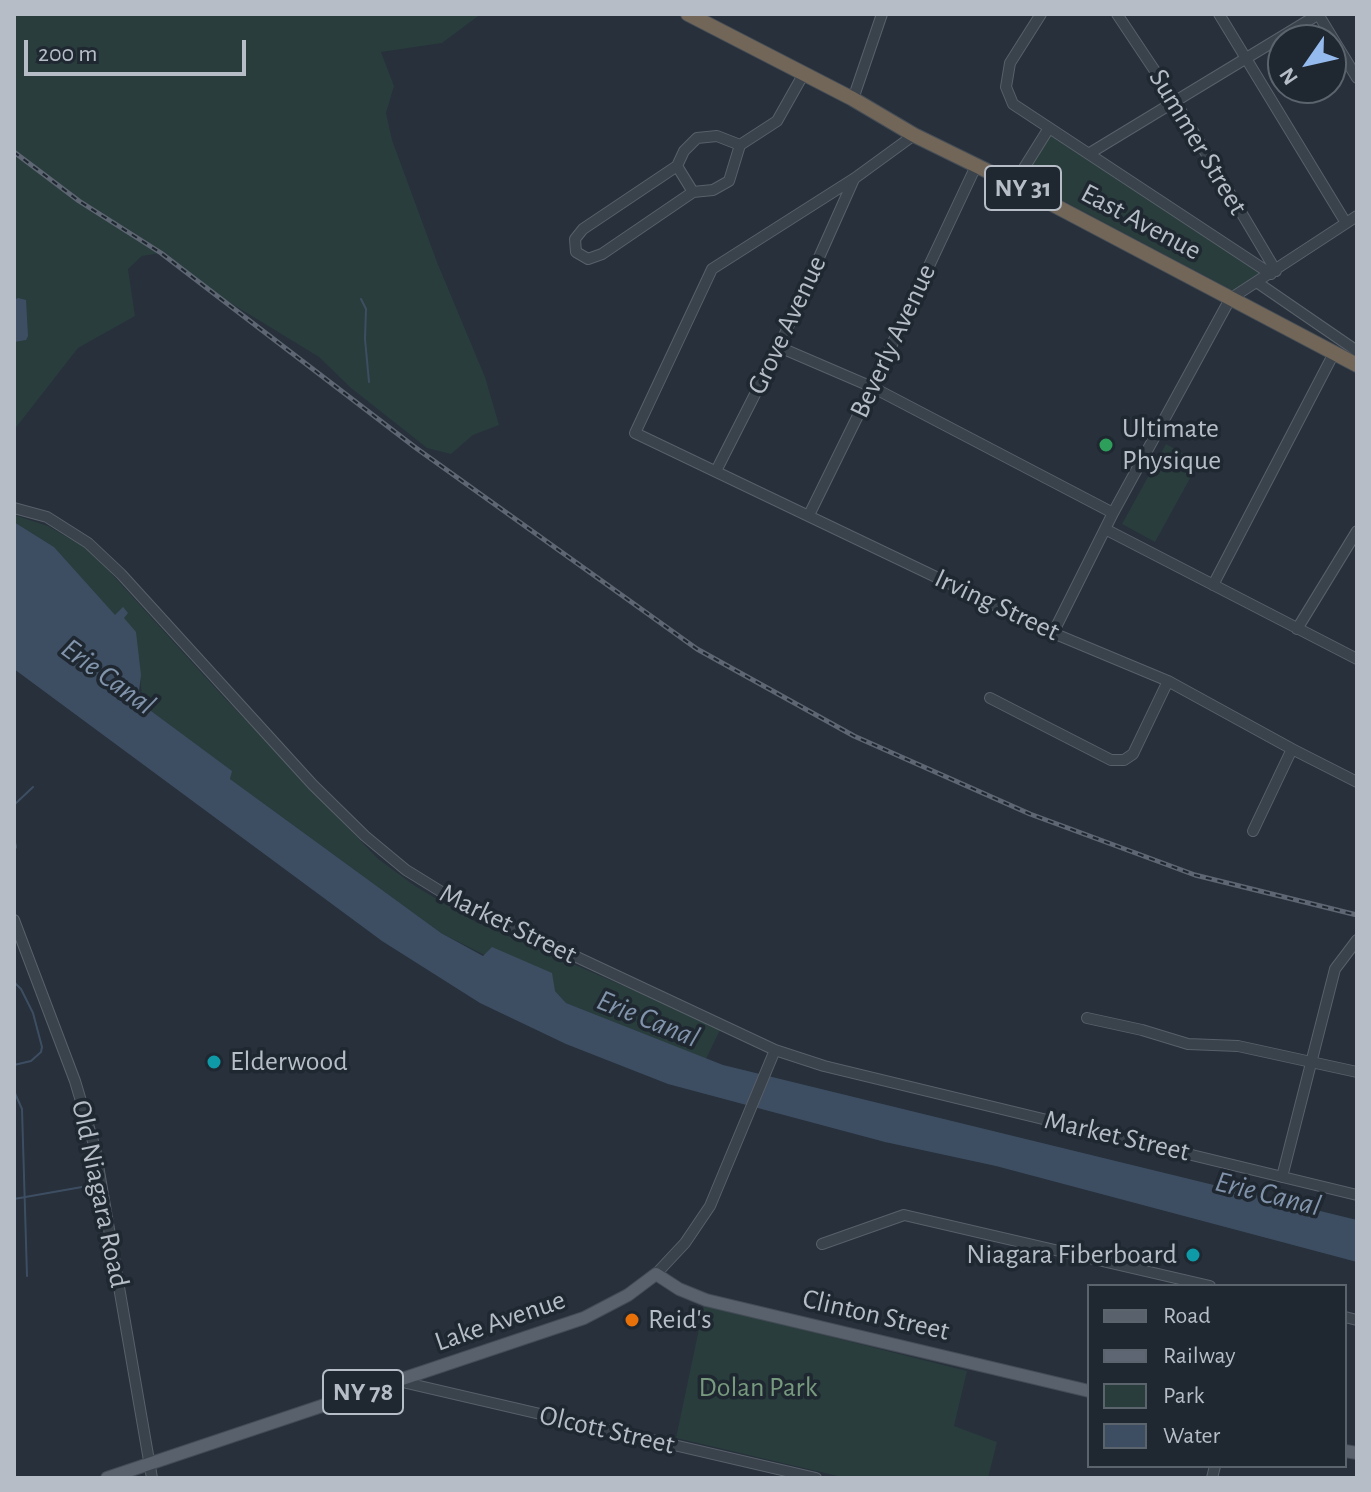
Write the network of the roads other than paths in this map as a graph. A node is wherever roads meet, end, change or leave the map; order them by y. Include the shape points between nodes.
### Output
1 (688, 14) edge
2 (882, 14) edge
3 (1041, 14) edge
4 (1117, 14) edge
5 (1219, 14) edge
6 (1319, 14) edge
7 (1246, 59) junction
8 (803, 75) junction
9 (1357, 78) edge
10 (853, 99) junction
11 (1175, 101) junction
12 (1049, 128) junction
13 (914, 135) junction
14 (740, 145) junction
15 (1090, 153) junction
16 (677, 166) junction
17 (976, 166) junction
18 (855, 178) junction
19 (1014, 184) junction
20 (693, 192) junction
21 (1357, 216) edge
22 (1346, 223) junction
23 (1273, 272) junction
24 (1258, 283) junction
25 (1230, 299) junction
26 (779, 347) junction
27 (1357, 351) edge
28 (1334, 353) junction
29 (1357, 365) edge
30 (872, 387) junction
31 (716, 471) junction
32 (14, 508) edge
33 (1113, 513) junction
34 (809, 515) junction
35 (1105, 529) junction
36 (1357, 531) edge
37 (1213, 585) junction
38 (1297, 629) junction
39 (1053, 633) junction
40 (1357, 659) edge
41 (1168, 681) junction
42 (990, 698) dead end
43 (1292, 749) junction
44 (1357, 782) edge
45 (1253, 831) dead end
46 (14, 920) edge
47 (1357, 940) edge
48 (1342, 956) junction
49 (1357, 960) edge
50 (1087, 1018) dead end
51 (775, 1050) junction
52 (1311, 1060) junction
53 (1357, 1072) edge
54 (1282, 1177) junction
55 (1357, 1195) edge
56 (822, 1244) dead end
57 (656, 1274) junction
58 (1201, 1284) edge
59 (398, 1381) junction
60 (1087, 1391) edge
61 (149, 1463) junction
62 (107, 1478) edge
63 (152, 1478) edge
64 (816, 1478) edge

1 - 8 highway, East Avenue / NY 31
2 - 10 street
3 - 12 street via 1010,63 1006,87 1013,104
4 - 11 street, Summer Street
5 - 7 street
6 - 7 street
6 - 9 street
7 - 11 street
7 - 22 street
8 - 10 highway, East Avenue / NY 31
8 - 14 street via 777,121
10 - 13 highway, East Avenue / NY 31
11 - 15 street
11 - 23 street, Summer Street
12 - 15 street
12 - 19 street
13 - 17 highway, East Avenue / NY 31
13 - 18 street
14 - 16 street via 717,136 697,138
14 - 20 street via 729,181
15 - 23 street
16 - 20 street
16 - 20 street via 583,229 575,239 576,252 588,259 602,254
17 - 19 highway, East Avenue / NY 31
17 - 30 street, Beverly Avenue
18 - 26 street, Grove Avenue
18 - 31 street, Irving Street via 712,269 635,433
19 - 25 highway, East Avenue / NY 31
21 - 22 street
22 - 23 street
23 - 24 street
24 - 25 street
24 - 27 street
25 - 28 highway, East Avenue / NY 31
25 - 33 street
26 - 30 street
26 - 31 street, Grove Avenue
28 - 29 highway, East Avenue / NY 31
28 - 37 street
30 - 33 street
30 - 34 street, Beverly Avenue
31 - 34 street, Irving Street
32 - 51 street, Market Street via 47,517 88,543 313,785 406,870 453,899
33 - 35 street
34 - 39 street, Irving Street
35 - 37 street
35 - 39 street
36 - 38 street
37 - 38 street
38 - 40 street
39 - 41 street, Irving Street
41 - 42 street via 1133,754 1124,760 1111,760
41 - 43 street, Irving Street
43 - 44 street, Irving Street
43 - 45 street
46 - 61 street, Old Niagara Road via 95,1148
47 - 48 street
48 - 49 street
48 - 52 street
50 - 52 street via 1188,1044 1238,1046
51 - 54 street, Market Street
51 - 57 street, Lake Avenue via 710,1206
52 - 53 street
52 - 54 street
54 - 55 street, Market Street
56 - 58 street via 904,1215
57 - 59 main road, Lake Avenue / NY 78 via 599,1312
57 - 60 main road, Clinton Street via 706,1300
59 - 61 main road, Lake Avenue / NY 78
59 - 64 street, Olcott Street
61 - 62 main road, Lake Avenue / NY 78
61 - 63 street, Old Niagara Road

